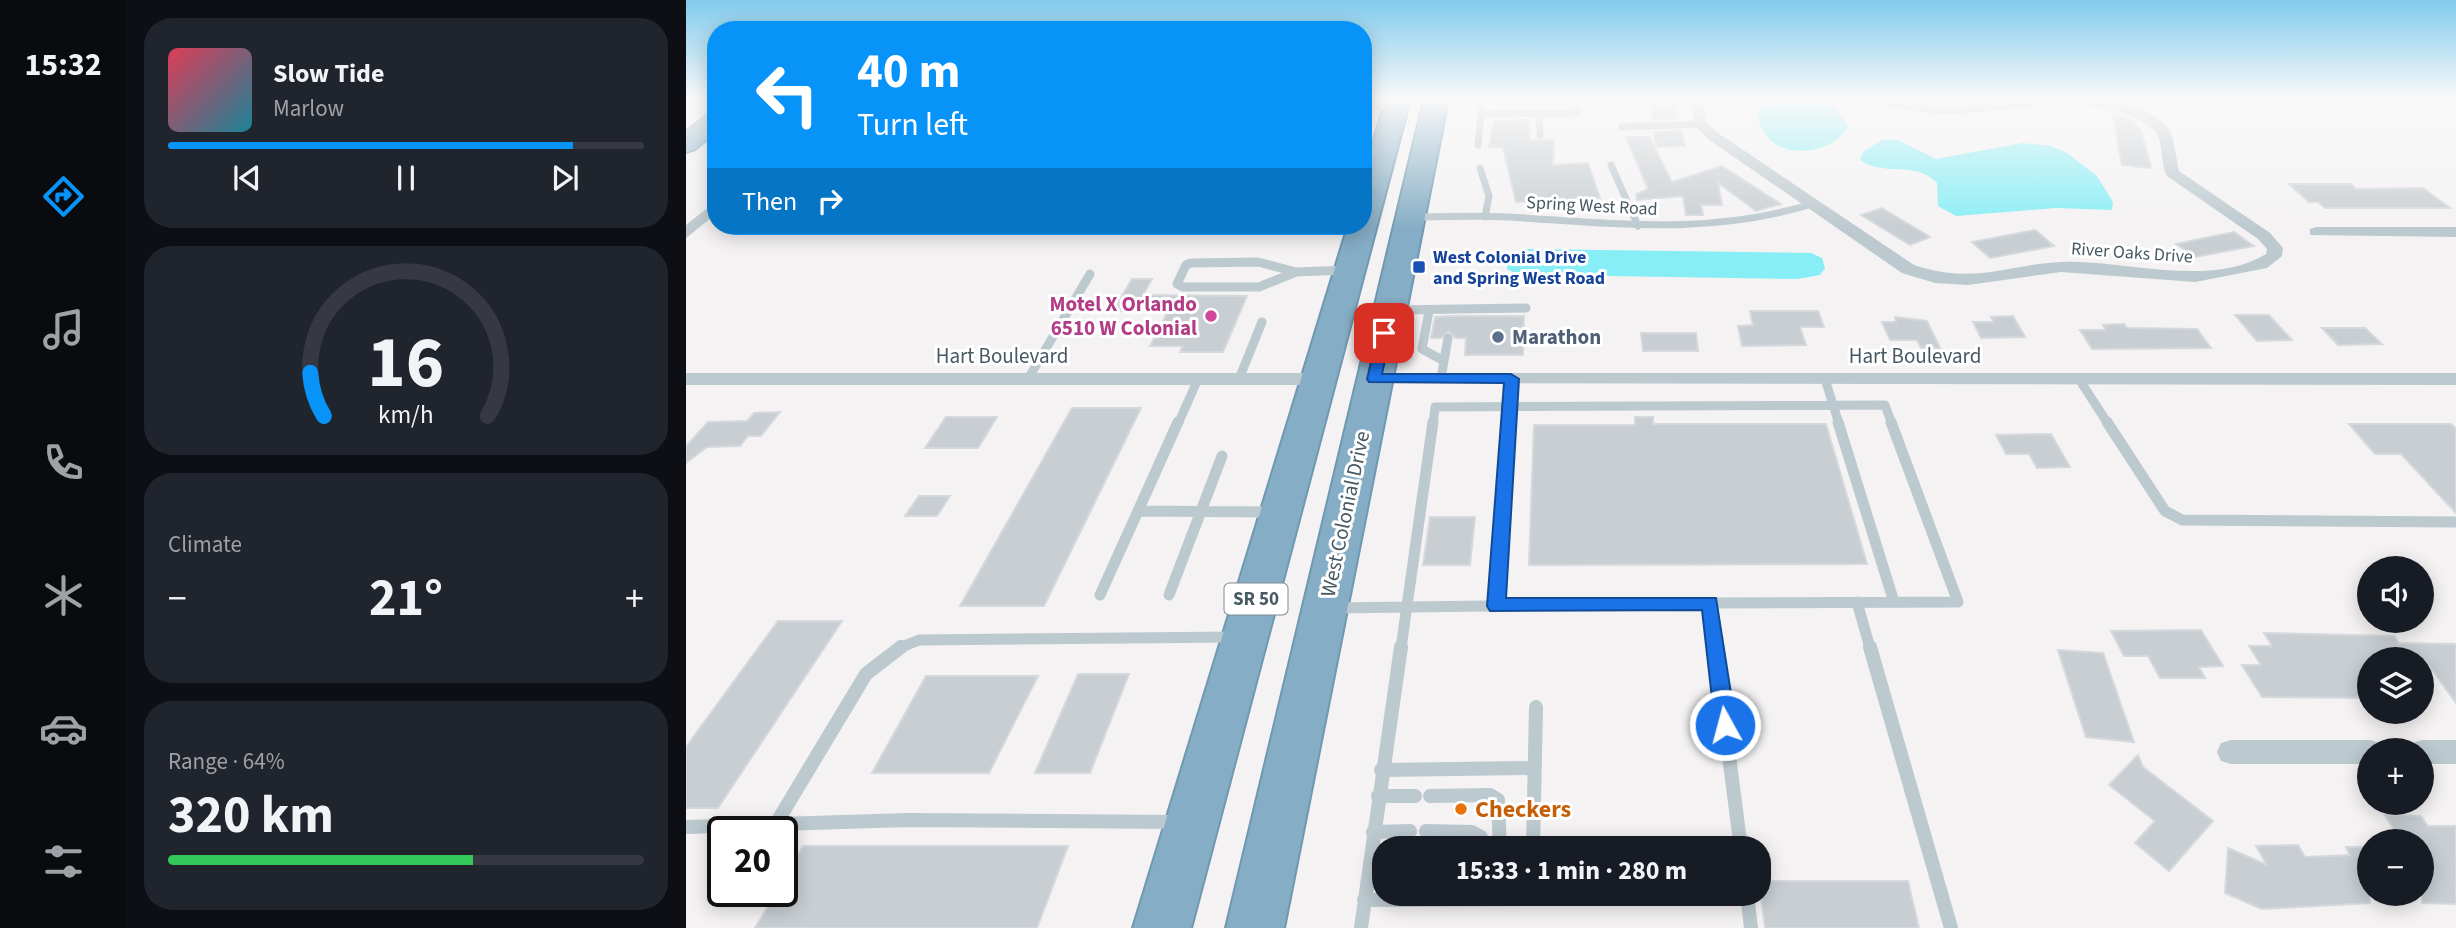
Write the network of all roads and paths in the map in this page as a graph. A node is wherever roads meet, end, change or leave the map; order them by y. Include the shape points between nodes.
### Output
1 (1387, 143) edge
2 (1422, 143) edge
3 (1426, 143) edge
4 (1724, 143) edge
5 (2166, 143) edge
6 (1424, 153) junction
7 (1611, 165) dead end
8 (1480, 168) dead end
9 (1372, 194) edge
10 (1812, 204) junction
11 (707, 214) edge
12 (1485, 217) junction
13 (1410, 218) junction
14 (1638, 226) junction
15 (2316, 232) dead end
16 (2456, 232) edge
17 (686, 233) edge
18 (1360, 235) edge
19 (1350, 270) junction
20 (1296, 272) junction
21 (1090, 274) dead end
22 (1526, 308) dead end
23 (1390, 310) junction
24 (1430, 311) junction
25 (1262, 322) dead end
26 (1448, 338) dead end
27 (1443, 370) junction
28 (686, 379) edge
29 (1028, 379) junction
30 (1198, 379) junction
31 (1239, 379) junction
32 (1319, 379) junction
33 (1374, 379) junction
34 (1511, 379) junction
35 (1825, 379) junction
36 (2079, 379) junction
37 (2456, 379) edge
38 (1509, 405) junction
39 (1833, 405) junction
40 (1222, 456) dead end
41 (1138, 512) junction
42 (1200, 512) junction
43 (1280, 512) junction
44 (2456, 522) edge
45 (1343, 524) junction
46 (1100, 595) dead end
47 (1169, 595) dead end
48 (1857, 602) junction
49 (1894, 602) junction
50 (1710, 603) junction
51 (1406, 606) junction
52 (1496, 606) junction
53 (1325, 608) junction
54 (1245, 637) junction
55 (1536, 707) dead end
56 (2231, 752) dead end
57 (2357, 752) edge
58 (2434, 752) edge
59 (2456, 752) edge
60 (1534, 768) junction
61 (1381, 771) junction
62 (1378, 796) junction
63 (782, 816) edge
64 (798, 822) edge
65 (1192, 822) junction
66 (707, 826) edge
67 (686, 827) edge
68 (1410, 831) dead end
69 (1426, 831) dead end
70 (1373, 832) junction
71 (1478, 836) edge
72 (1499, 836) edge
73 (1532, 836) edge
74 (1739, 836) edge
75 (1364, 900) junction
76 (1372, 900) edge
77 (1748, 906) edge
78 (1162, 928) edge
79 (1255, 928) edge
80 (1361, 928) edge
81 (1751, 928) edge
82 (1951, 928) edge

1 - 9 highway, SR 50
2 - 6 highway
3 - 6 highway, West Colonial Drive
4 - 10 street, River Oaks Drive
5 - 10 street, River Oaks Drive via 2172,173 2264,236 2275,248 2274,256 2261,264 2195,277 2061,267 2007,277 1935,278 1908,270
6 - 13 highway, West Colonial Drive
7 - 14 lane
8 - 12 lane via 1489,196
10 - 14 lane, Spring West Road via 1744,223
11 - 17 street
12 - 13 lane, Spring West Road
12 - 14 lane, Spring West Road
13 - 23 highway, West Colonial Drive
15 - 16 street
18 - 19 highway, SR 50
19 - 20 lane
19 - 32 highway, SR 50
19 - 33 highway via 1352,361
20 - 20 lane via 1258,262 1191,262 1177,284 1259,287
21 - 29 lane
22 - 24 lane via 1451,314
23 - 24 lane
23 - 33 highway, West Colonial Drive
24 - 27 lane via 1422,349
25 - 31 lane
26 - 27 lane
27 - 33 street, Hart Boulevard
27 - 34 street, Hart Boulevard
28 - 29 street, Hart Boulevard
29 - 30 street, Hart Boulevard
30 - 31 street, Hart Boulevard
30 - 41 lane
31 - 32 street, Hart Boulevard
32 - 43 highway, SR 50
32 - 45 highway via 1340,399
33 - 45 highway, West Colonial Drive
34 - 35 street, Hart Boulevard
34 - 38 lane
35 - 36 street, Hart Boulevard
35 - 39 lane
36 - 37 street, Hart Boulevard
36 - 44 lane via 2165,511 2182,520
38 - 39 lane
38 - 51 lane via 1436,407
38 - 52 lane
39 - 49 lane
39 - 49 lane via 1885,405 1958,602
40 - 42 lane
41 - 42 lane
41 - 46 lane
42 - 43 lane
42 - 47 lane
43 - 54 highway, SR 50
45 - 53 highway, West Colonial Drive
48 - 49 lane
48 - 50 lane
48 - 82 lane
50 - 52 lane
50 - 74 lane
51 - 52 lane
51 - 53 lane
51 - 61 lane
53 - 79 highway, West Colonial Drive
54 - 63 lane via 919,640 902,645 866,674
54 - 65 highway, SR 50
55 - 60 lane
56 - 57 street
58 - 59 street
60 - 61 lane
60 - 73 lane
61 - 62 lane
62 - 70 lane
62 - 72 lane via 1490,795 1498,800
64 - 65 lane
65 - 78 highway, SR 50
66 - 67 lane
68 - 70 lane
69 - 71 lane
70 - 75 lane
75 - 76 lane
75 - 80 lane
77 - 81 lane

